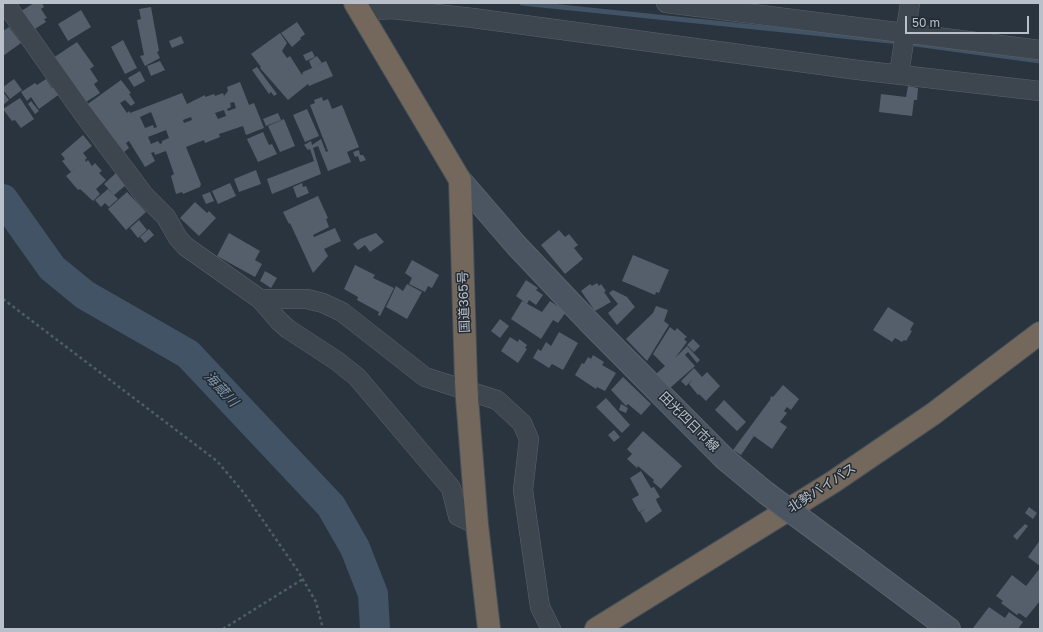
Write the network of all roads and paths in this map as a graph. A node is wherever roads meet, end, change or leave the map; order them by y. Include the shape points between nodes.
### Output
1 (5, 3) edge
2 (666, 3) edge
3 (910, 3) edge
4 (358, 7) edge
5 (907, 33) junction
6 (1040, 50) edge
7 (899, 74) junction
8 (1040, 91) edge
9 (460, 180) junction
10 (3, 299) edge
11 (260, 299) junction
12 (1040, 333) edge
13 (477, 525) junction
14 (303, 579) junction
15 (223, 629) edge
16 (323, 629) edge
17 (489, 629) edge
18 (551, 629) edge
19 (596, 629) edge
20 (949, 629) edge

1 - 11 street via 144,195 166,217 178,238 185,246
2 - 5 street
3 - 5 street
4 - 7 street via 473,18
4 - 9 highway, 国道365号
5 - 6 street
5 - 7 street
7 - 8 street
9 - 13 highway, 国道365号 via 467,389
9 - 20 main road, 田光四日市線, bridge via 516,245 589,322 725,459 766,493
10 - 14 path via 218,461
11 - 13 street via 288,329 357,377 452,488 458,516
11 - 18 street via 307,299 336,309 425,377 497,400 522,423 529,439 523,490 540,607
12 - 19 highway, 北勢バイパス via 933,414 833,482
13 - 17 highway, 国道365号
14 - 15 path
14 - 16 path via 316,602

